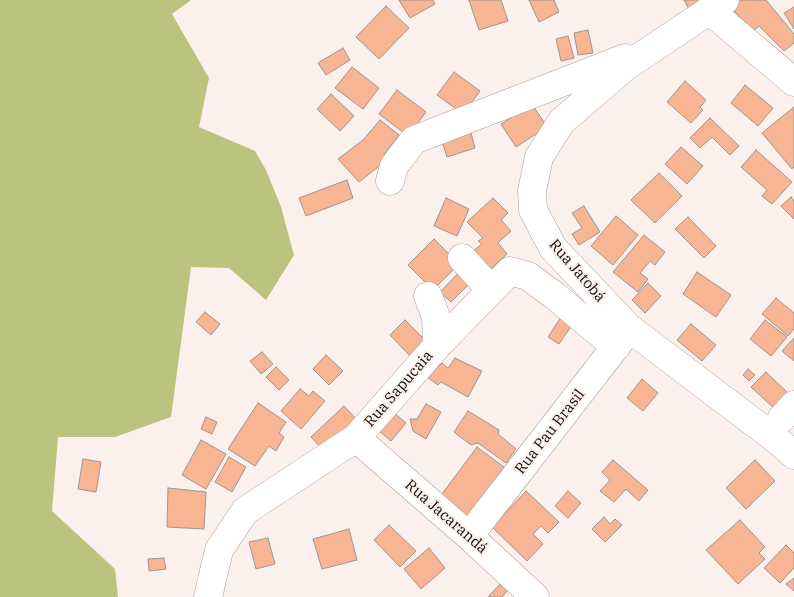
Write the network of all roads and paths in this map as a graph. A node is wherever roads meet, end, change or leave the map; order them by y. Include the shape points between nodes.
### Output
1 (717, 5) edge
2 (657, 46) junction
3 (794, 82) edge
4 (390, 182) dead end
5 (462, 258) dead end
6 (491, 290) junction
7 (428, 296) dead end
8 (623, 338) junction
9 (437, 346) junction
10 (356, 438) junction
11 (794, 455) edge
12 (469, 536) junction
13 (208, 597) edge
14 (535, 597) edge

1 - 2 street, Rua Jatobá
1 - 3 street
2 - 4 street via 414,140 394,166
2 - 8 street, Rua Jatobá via 625,68 562,121 539,158 532,191 533,210 553,248
5 - 6 street
6 - 8 street, Rua Sapucaia via 510,271 528,276
6 - 9 street, Rua Sapucaia
7 - 9 street via 436,317
8 - 11 street, Rua Jatobá via 777,440
8 - 12 street, Rua Pau Brasil
9 - 10 street, Rua Sapucaia
10 - 12 street, Rua Jacarandá
10 - 13 street, Rua Sapucaia via 245,511 219,550
12 - 14 street, Rua Jacarandá

